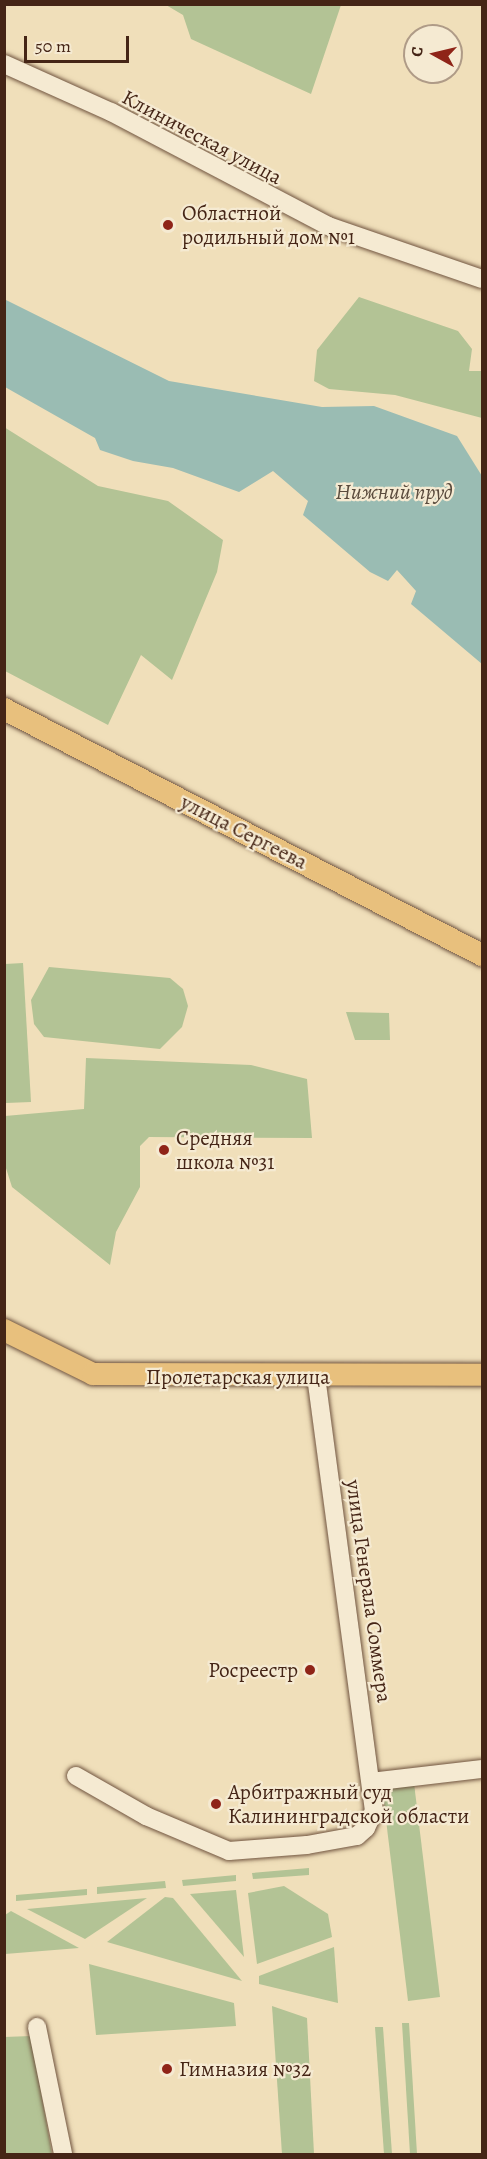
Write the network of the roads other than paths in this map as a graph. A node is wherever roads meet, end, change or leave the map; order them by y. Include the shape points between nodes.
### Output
1 (4, 64) edge
2 (483, 279) edge
3 (4, 709) edge
4 (483, 955) edge
5 (4, 1330) edge
6 (483, 1375) edge
7 (316, 1377) junction
8 (483, 1769) edge
9 (76, 1776) dead end
10 (371, 1782) junction
11 (37, 2027) dead end
12 (63, 2154) edge

1 - 2 street, Клиническая улица via 111,112 328,226
3 - 4 main road, улица Сергеева
5 - 7 main road, Пролетарская улица via 93,1374
6 - 7 main road, Пролетарская улица
7 - 10 street, улица Генерала Соммера
8 - 10 street
9 - 10 street, улица Генерала Соммера via 146,1816 229,1851 357,1836 374,1811
11 - 12 street

